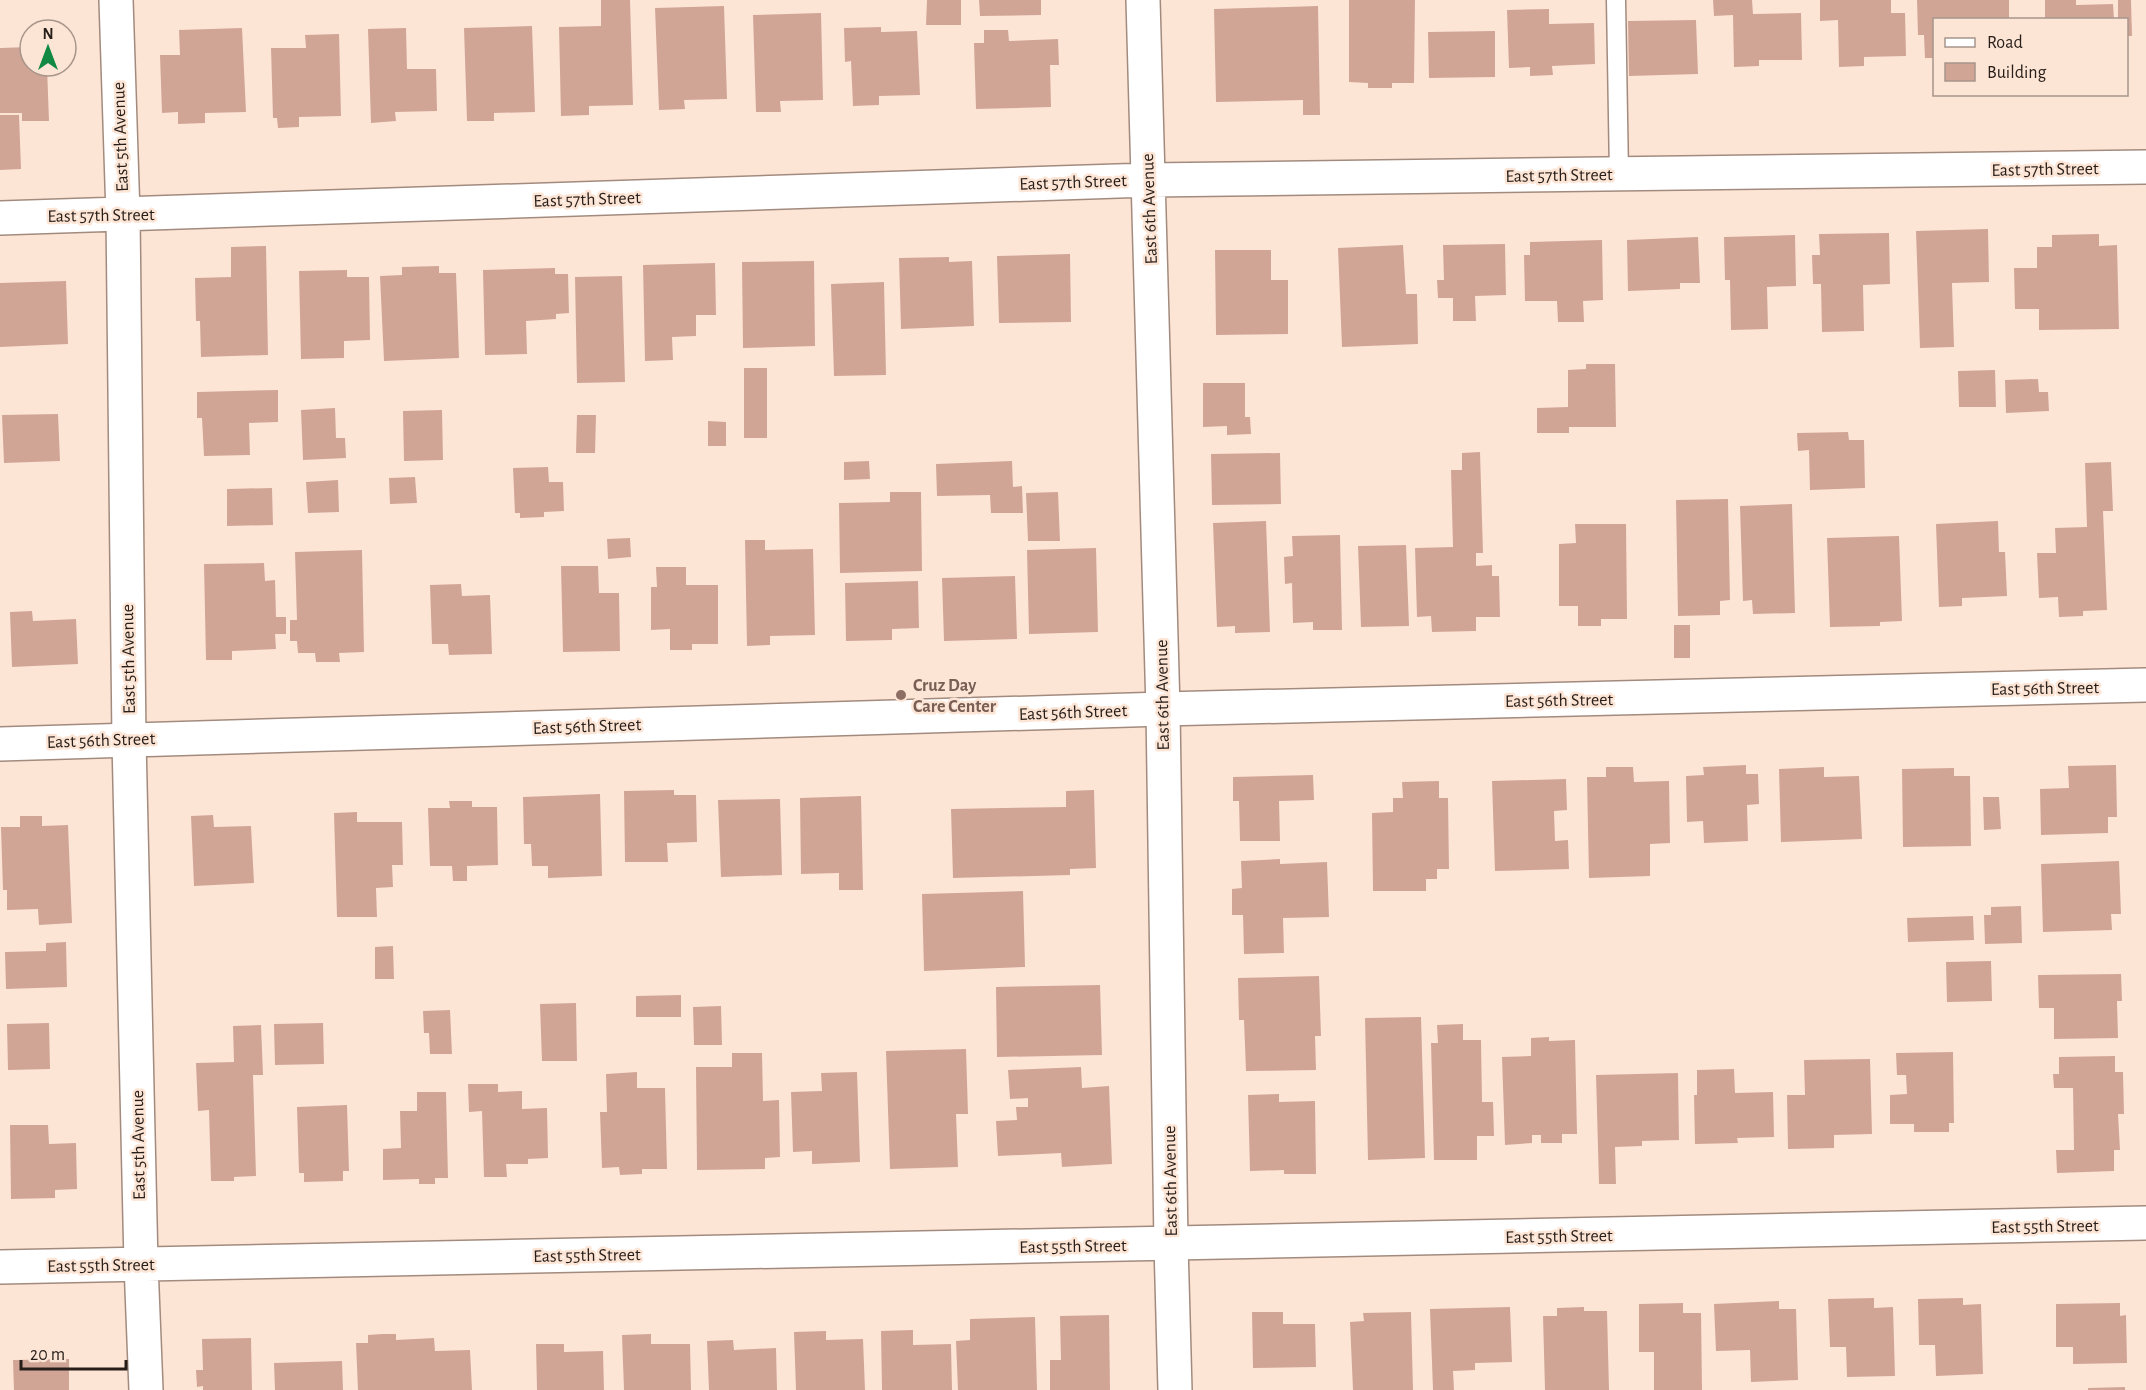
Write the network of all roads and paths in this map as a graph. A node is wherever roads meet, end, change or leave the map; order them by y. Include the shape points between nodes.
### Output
1 (116, 0) edge
2 (1143, 0) edge
3 (1616, 0) edge
4 (2146, 167) edge
5 (1619, 174) junction
6 (1148, 180) junction
7 (123, 215) junction
8 (0, 218) edge
9 (2146, 685) edge
10 (1163, 709) junction
11 (129, 740) junction
12 (0, 744) edge
13 (2146, 1223) edge
14 (1171, 1244) junction
15 (141, 1264) junction
16 (0, 1267) edge
17 (146, 1390) edge
18 (1175, 1390) edge

1 - 7 street, East 5th Avenue
2 - 6 street, East 6th Avenue
3 - 5 lane
4 - 5 street, East 57th Street
5 - 6 street, East 57th Street
6 - 7 street, East 57th Street
6 - 10 street, East 6th Avenue
7 - 8 street, East 57th Street
7 - 11 street, East 5th Avenue
9 - 10 street, East 56th Street
10 - 11 street, East 56th Street
10 - 14 street, East 6th Avenue
11 - 12 street, East 56th Street
11 - 15 street, East 5th Avenue
13 - 14 street, East 55th Street
14 - 15 street, East 55th Street
14 - 18 street, East 6th Avenue
15 - 16 street, East 55th Street
15 - 17 street, East 5th Avenue

